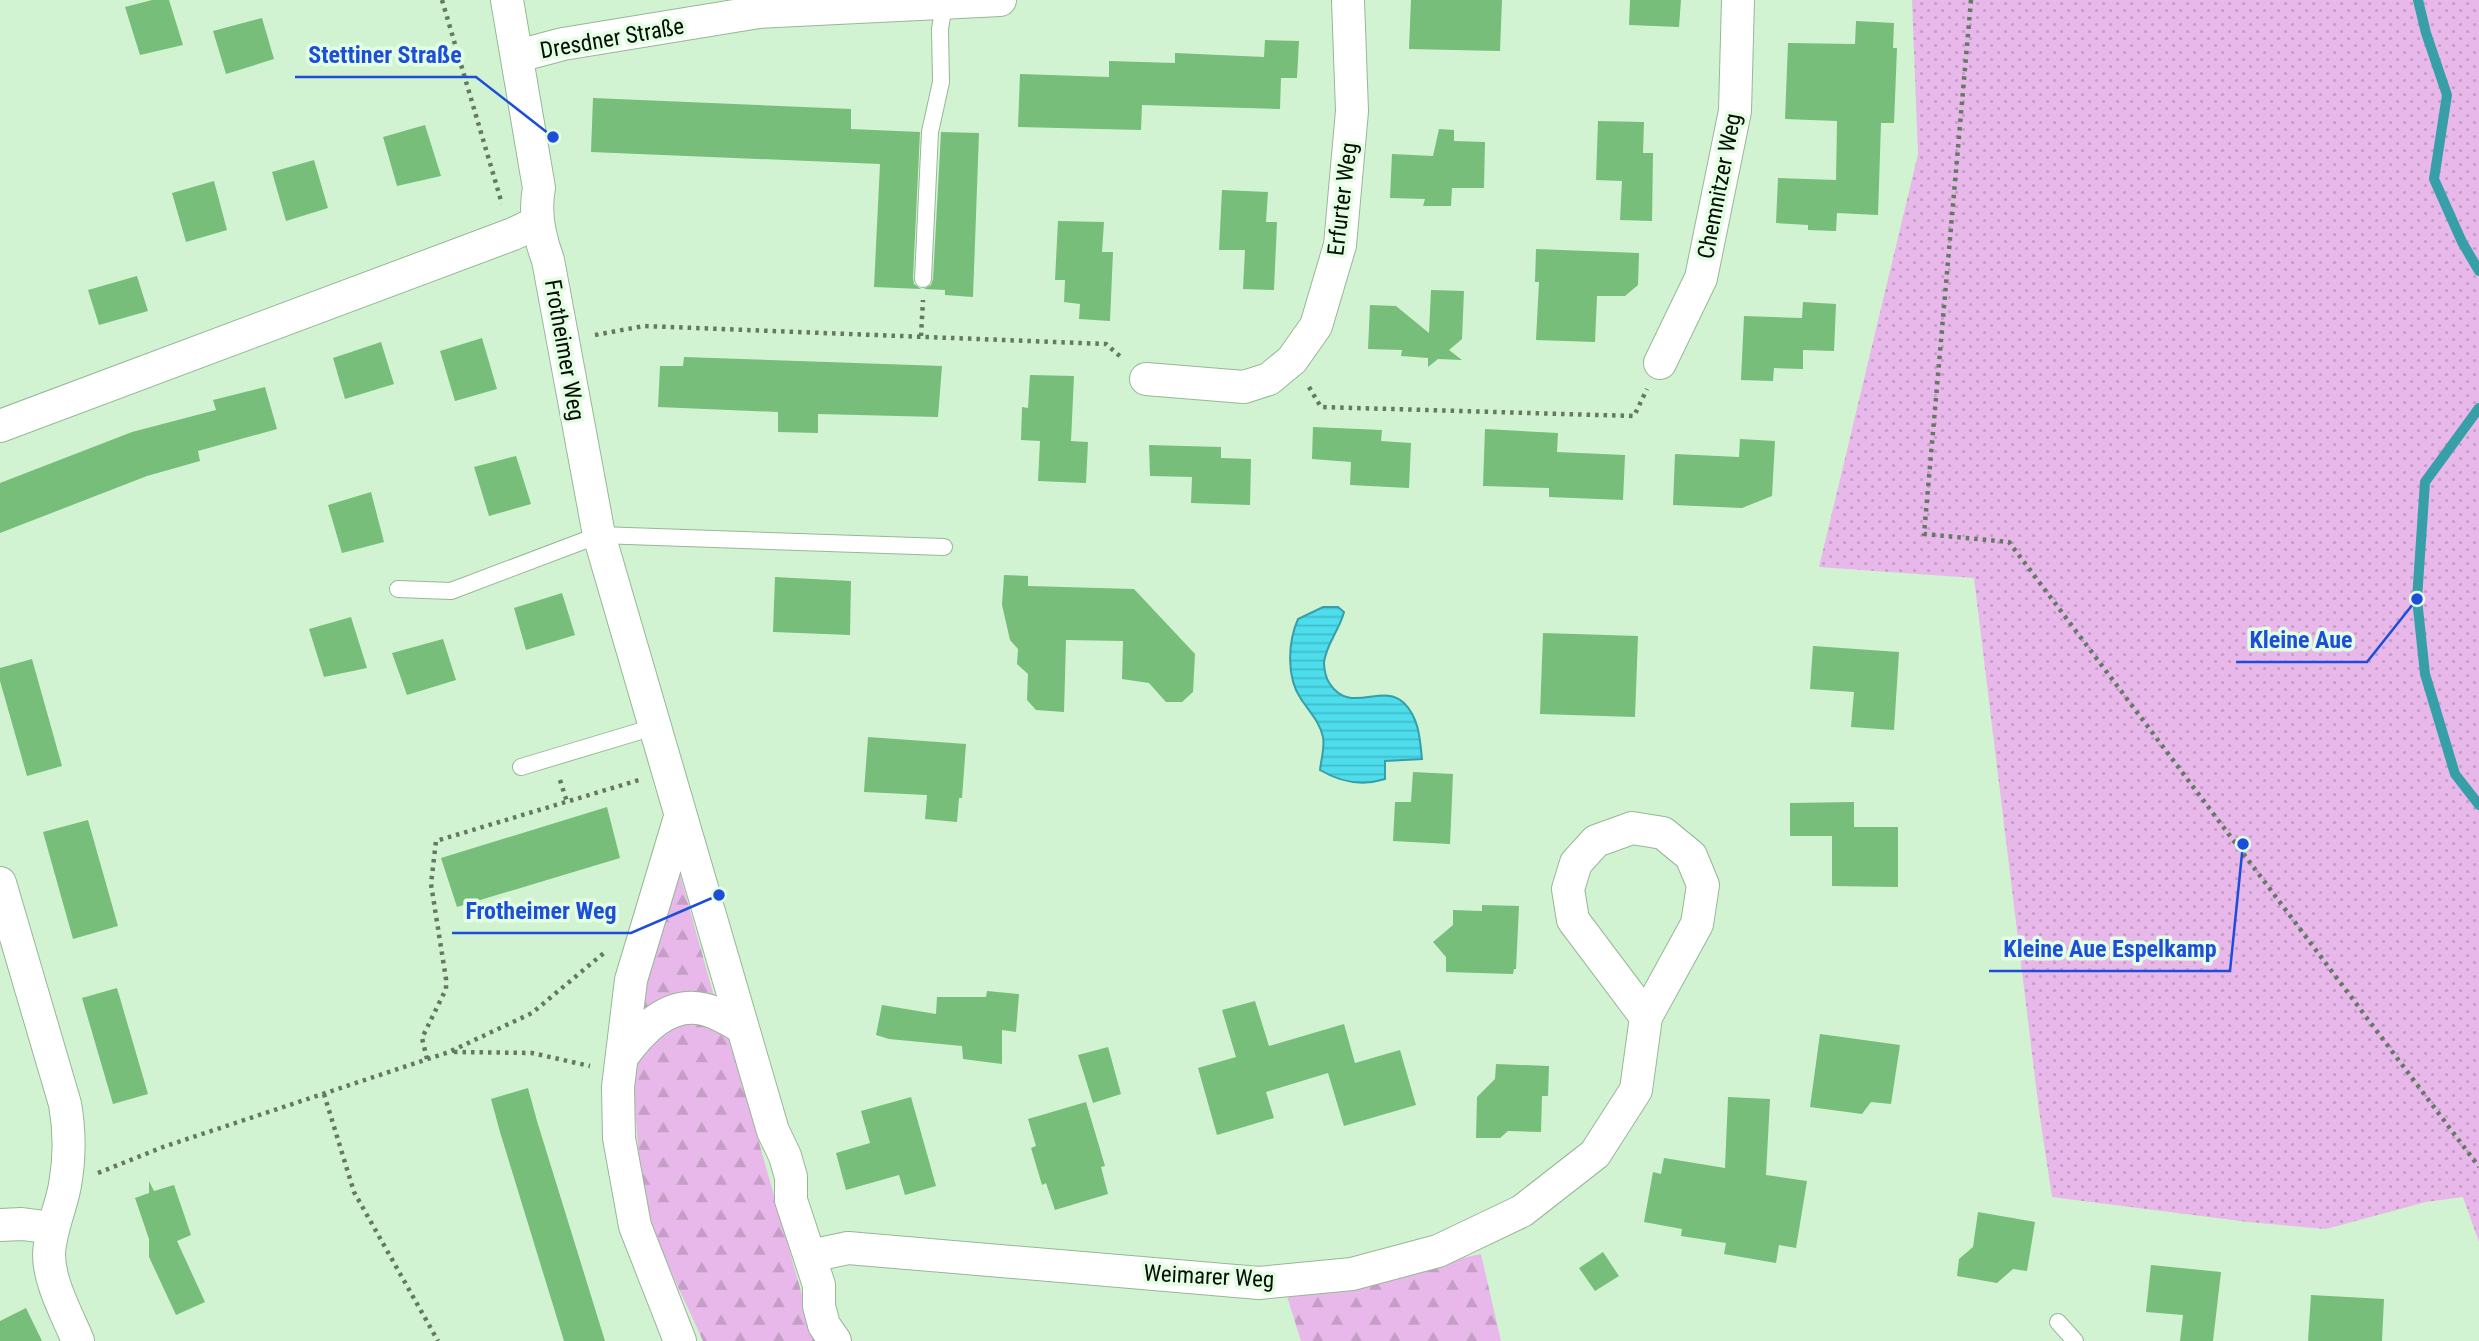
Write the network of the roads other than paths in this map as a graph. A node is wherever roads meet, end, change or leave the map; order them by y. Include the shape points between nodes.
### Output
1 (507, 0) edge
2 (1000, 0) edge
3 (1348, 0) edge
4 (1738, 0) edge
5 (944, 4) junction
6 (518, 56) junction
7 (538, 222) junction
8 (923, 279) road end
9 (1660, 363) road end
10 (1146, 379) road end
11 (0, 426) edge
12 (599, 535) junction
13 (944, 547) dead end
14 (398, 589) dead end
15 (654, 727) junction
16 (521, 767) dead end
17 (680, 817) junction
18 (0, 883) edge
19 (1646, 1017) junction
20 (743, 1028) junction
21 (609, 1062) junction
22 (0, 1225) edge
23 (53, 1228) junction
24 (810, 1256) junction
25 (2058, 1322) dead end
26 (78, 1341) edge
27 (680, 1341) edge
28 (835, 1341) edge
29 (2075, 1341) edge

1 - 6 street, Frotheimer Weg
2 - 5 street, Dresdner Straße
3 - 10 street, Erfurter Weg via 1352,111 1340,245 1316,326 1292,360 1269,379 1244,387
4 - 9 street, Chemnitzer Weg via 1735,111 1701,278
5 - 6 street, Dresdner Straße via 759,12 563,44
5 - 8 lane via 940,82 930,132
6 - 7 street, Frotheimer Weg via 539,188
7 - 11 street
7 - 12 street, Frotheimer Weg
12 - 13 lane
12 - 14 lane via 451,591
12 - 15 street, Frotheimer Weg
15 - 16 lane
15 - 17 street, Frotheimer Weg
17 - 20 street, Frotheimer Weg
17 - 21 street
18 - 23 street via 70,1134 65,1186
19 - 19 street, Weimarer Weg via 1697,924 1703,885 1691,856 1682,848 1663,833 1632,828 1596,841 1576,863 1568,888 1573,920
19 - 24 street, Weimarer Weg via 1636,1090 1595,1154 1522,1211 1438,1251 1352,1274 1259,1283 848,1248
20 - 21 street via 702,1008 683,1009 659,1018
20 - 24 street, Frotheimer Weg via 788,1166 791,1200
21 - 27 street via 618,1087 619,1138 635,1226
22 - 23 street
23 - 26 street via 49,1255 54,1282
24 - 28 street, Frotheimer Weg via 824,1325
25 - 29 lane

